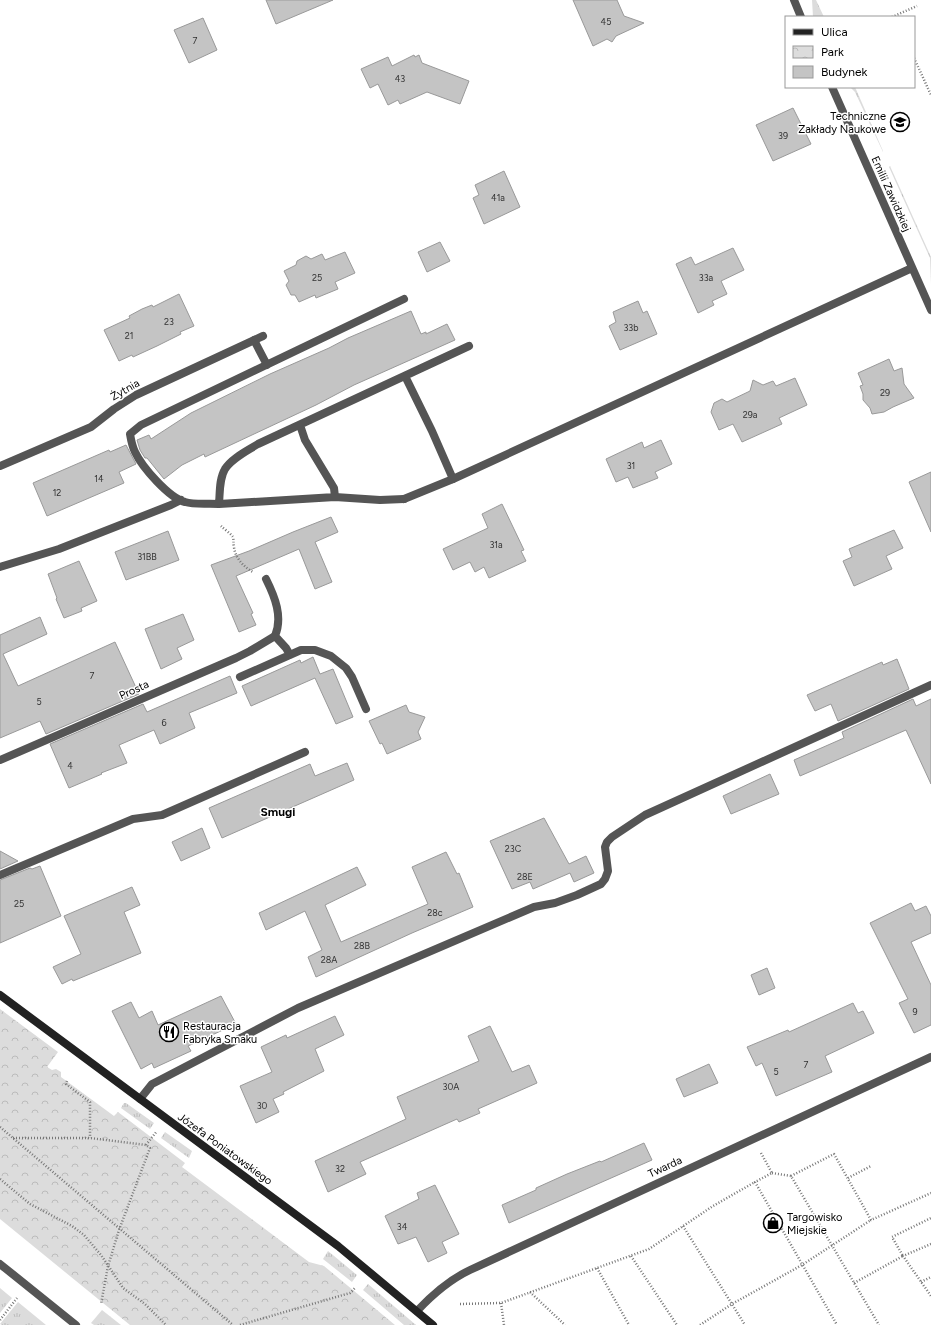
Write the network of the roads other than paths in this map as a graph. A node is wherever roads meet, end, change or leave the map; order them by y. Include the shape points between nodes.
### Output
1 (794, 0) edge
2 (801, 16) edge
3 (832, 88) edge
4 (912, 268) junction
5 (404, 299) dead end
6 (931, 310) edge
7 (263, 336) dead end
8 (254, 340) junction
9 (469, 346) dead end
10 (267, 365) junction
11 (405, 376) junction
12 (300, 425) junction
13 (0, 466) edge
14 (453, 479) junction
15 (335, 496) junction
16 (181, 500) junction
17 (219, 504) junction
18 (0, 567) edge
19 (266, 579) road end
20 (275, 636) junction
21 (290, 655) junction
22 (240, 677) dead end
23 (931, 685) edge
24 (366, 709) dead end
25 (305, 752) dead end
26 (0, 760) edge
27 (0, 875) edge
28 (0, 995) edge
29 (931, 1057) edge
30 (140, 1099) junction
31 (0, 1264) edge
32 (417, 1311) junction
33 (76, 1325) edge
34 (433, 1325) edge

1 - 2 street
3 - 4 street, Emilii Zawidzkiej
4 - 6 street, Emilii Zawidzkiej
4 - 14 street
5 - 10 street
7 - 8 street, Żytnia
8 - 10 street
8 - 13 street, Żytnia via 136,395 91,427
9 - 11 street
10 - 16 street via 141,425 130,434 135,453 147,469 168,493
11 - 12 street
11 - 14 street
12 - 15 street via 305,440 332,484
12 - 17 street via 258,444 229,465 222,477
14 - 15 street via 404,499 380,500
15 - 17 street
16 - 17 street
16 - 18 street via 59,549
19 - 20 street via 278,609
20 - 21 street
20 - 26 street, Prosta via 236,658
21 - 22 street
21 - 24 street via 300,650 315,650 341,663 352,677
23 - 30 street via 645,815 607,842 605,847 608,871 601,884 555,903 534,907 298,1008 152,1084
25 - 27 street via 162,814 133,819
28 - 30 street, Józefa Poniatowskiego
29 - 32 street, Twarda via 459,1275 438,1290
30 - 32 street, Józefa Poniatowskiego via 338,1246
31 - 33 street
32 - 34 street, Józefa Poniatowskiego

